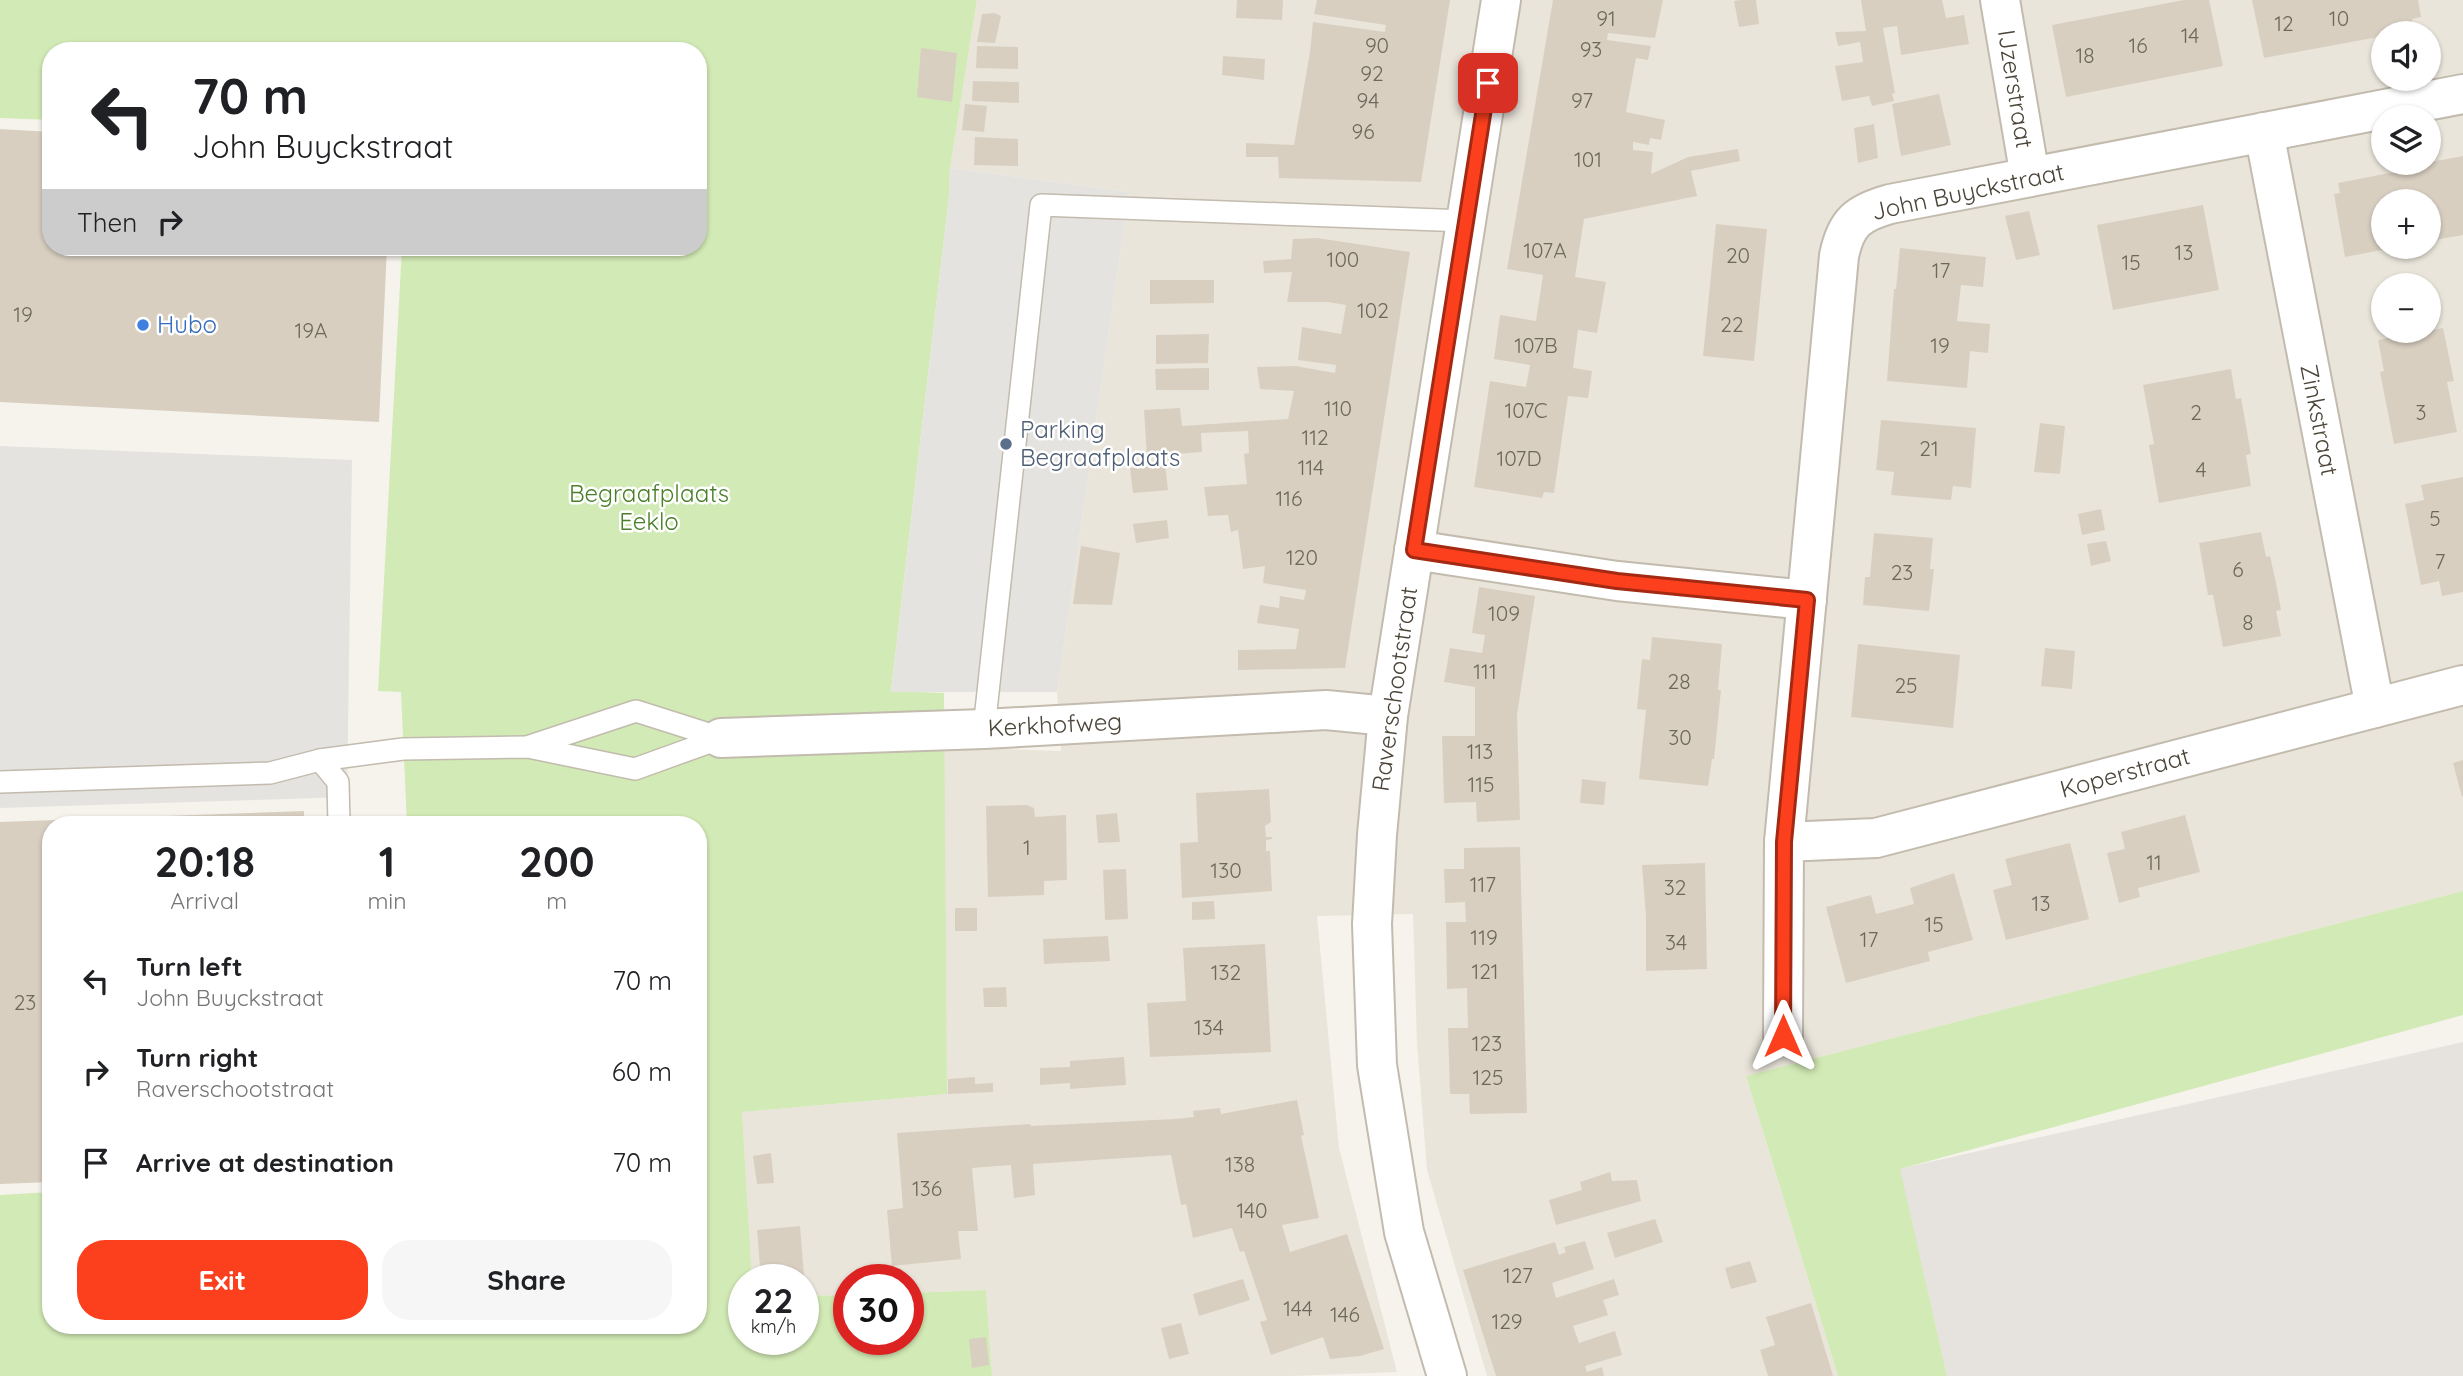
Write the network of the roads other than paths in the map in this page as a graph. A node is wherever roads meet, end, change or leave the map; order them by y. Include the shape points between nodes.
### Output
1 (1500, 0) edge
2 (2000, 0) edge
3 (2463, 94) edge
4 (2264, 132) junction
5 (2029, 177) junction
6 (1466, 221) junction
7 (1414, 550) junction
8 (1807, 600) junction
9 (2463, 685) edge
10 (2375, 708) junction
11 (1388, 716) junction
12 (984, 729) junction
13 (721, 738) junction
14 (528, 747) junction
15 (320, 760) junction
16 (0, 782) edge
17 (339, 816) edge
18 (1784, 842) junction
19 (1783, 1036) dead end
20 (1447, 1376) edge

1 - 6 street, Raverschootstraat
2 - 5 street, IJzerstraat
3 - 4 street, John Buyckstraat
4 - 5 street, John Buyckstraat
4 - 10 street, Zinkstraat
5 - 8 street, John Buyckstraat via 1890,204 1860,215 1846,232 1839,256
6 - 7 street, Raverschootstraat
6 - 12 lane via 1041,205
7 - 8 street via 1617,581
7 - 11 street, Raverschootstraat
8 - 18 street, John Buyckstraat
9 - 10 street, Koperstraat
10 - 18 street, Koperstraat via 1876,838
11 - 12 street, Kerkhofweg via 1325,710
11 - 20 street, Raverschootstraat via 1372,925 1377,1065 1404,1232
12 - 13 street, Kerkhofweg
13 - 14 lane via 635,769
13 - 14 lane via 636,710
14 - 15 lane via 403,749
15 - 16 lane via 270,773
15 - 17 lane via 338,782
18 - 19 street, John Buyckstraat

